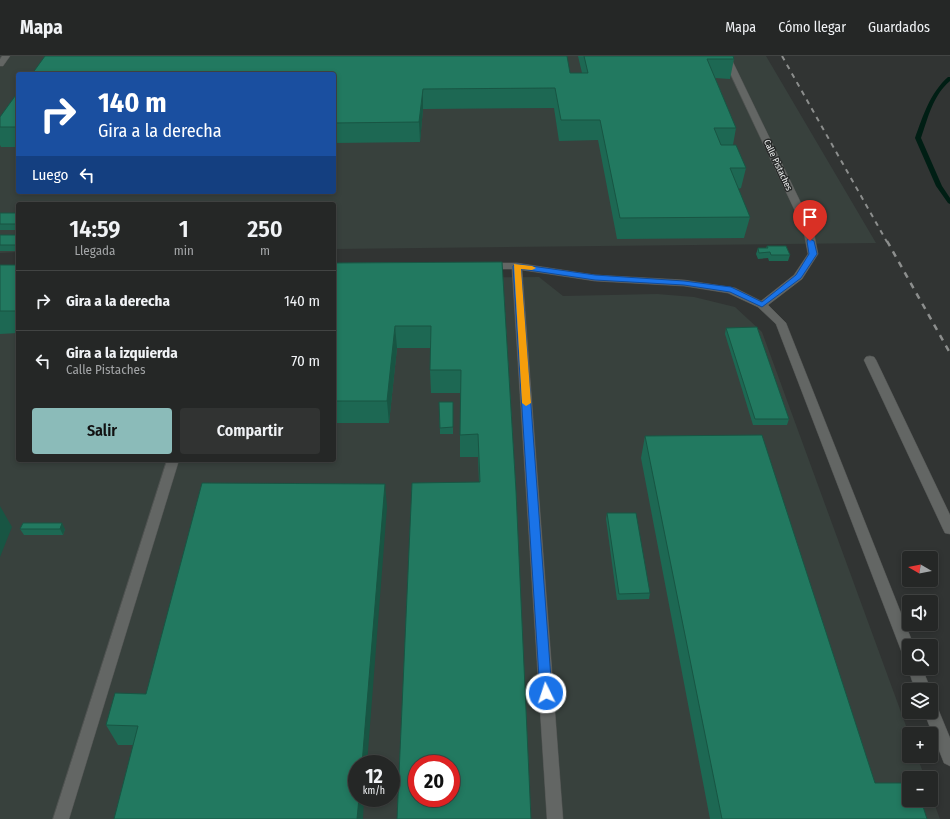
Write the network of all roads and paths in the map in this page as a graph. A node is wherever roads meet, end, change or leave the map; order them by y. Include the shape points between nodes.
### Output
1 (726, 56) edge
2 (477, 266) edge
3 (517, 266) junction
4 (762, 305) junction
5 (870, 360) dead end
6 (172, 462) edge
7 (950, 529) edge
8 (904, 639) edge
9 (935, 719) edge
10 (950, 758) edge
11 (61, 819) edge
12 (555, 819) edge

1 - 4 lane, Calle Pistaches via 808,228 813,254 798,277
2 - 3 lane
3 - 4 lane via 595,278 684,283 731,290
3 - 12 lane
4 - 8 lane via 781,322
5 - 7 lane
6 - 11 lane
9 - 10 lane

